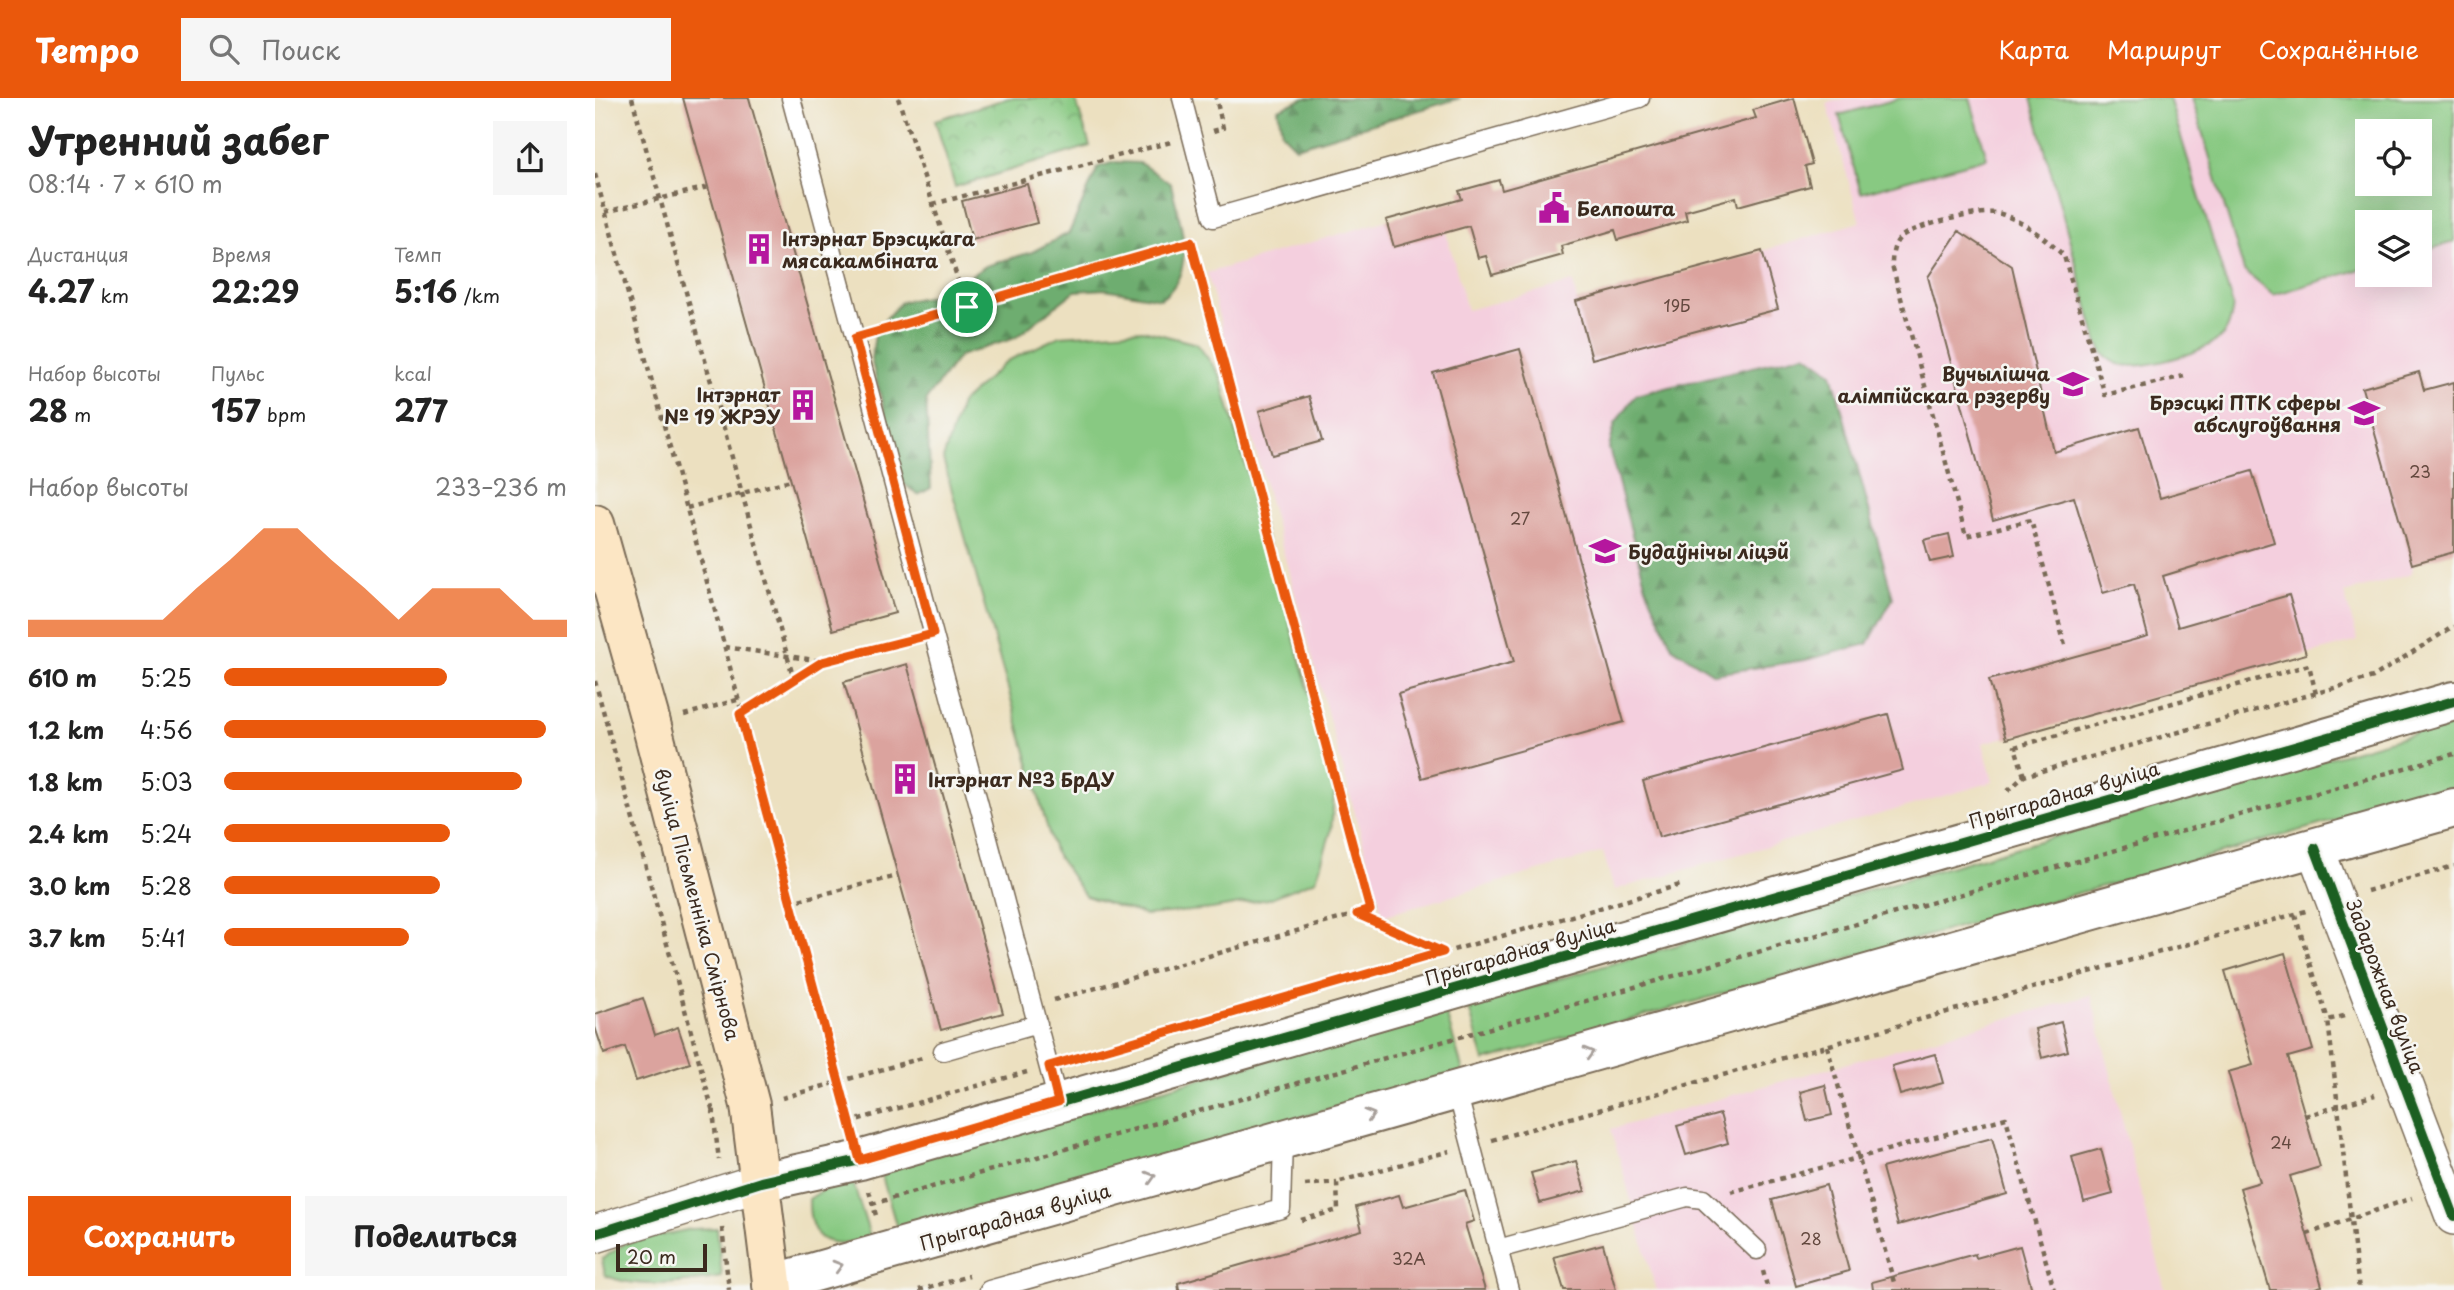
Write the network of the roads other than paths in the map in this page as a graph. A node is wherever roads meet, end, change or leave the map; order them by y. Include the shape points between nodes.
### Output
1 (791, 98) edge
2 (1182, 98) edge
3 (1640, 98) edge
4 (595, 524) edge
5 (2454, 701) edge
6 (2454, 808) edge
7 (2315, 848) junction
8 (1038, 1024) junction
9 (943, 1051) dead end
10 (1053, 1084) junction
11 (1457, 1090) junction
12 (1283, 1140) junction
13 (761, 1182) junction
14 (2449, 1202) edge
15 (595, 1234) edge
16 (1498, 1249) junction
17 (1758, 1250) dead end
18 (764, 1288) edge
19 (989, 1290) edge
20 (1509, 1290) edge

1 - 8 lane
2 - 3 lane via 1213,218
4 - 13 main road, вуліца Пісьменніка Смірнова via 750,1105
5 - 10 street, Прыгарадная вуліца
6 - 7 street, Прыгарадная вуліца
11 -> 7 street, Прыгарадная вуліца
7 - 14 street, Задарожная вуліца
8 - 9 lane
8 - 10 lane
10 - 13 street, Прыгарадная вуліца via 860,1160
12 -> 11 street, Прыгарадная вуліца
11 - 16 lane
18 -> 12 street, Прыгарадная вуліца
12 - 19 lane via 1281,1209
13 - 15 street, Прыгарадная вуліца
13 - 18 main road, вуліца Пісьменніка Смірнова
16 - 17 lane via 1687,1197 1703,1199
16 - 20 lane

